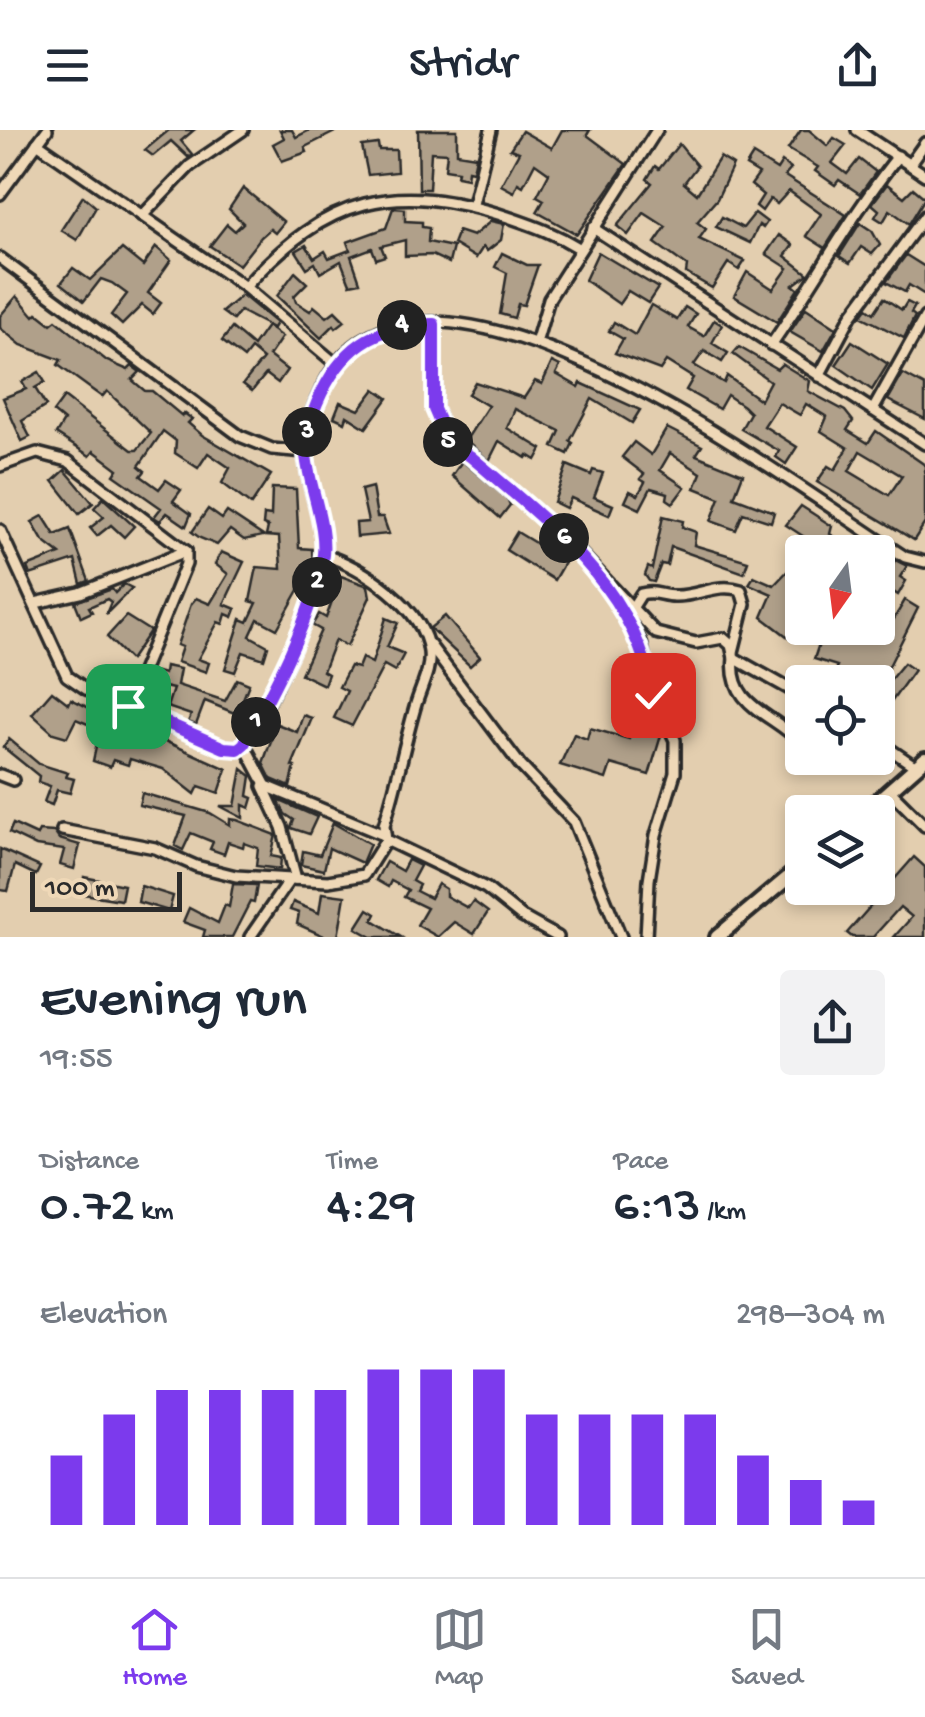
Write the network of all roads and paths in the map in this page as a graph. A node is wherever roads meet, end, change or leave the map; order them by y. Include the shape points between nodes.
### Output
1 (47, 130) edge
2 (242, 130) edge
3 (491, 130) edge
4 (657, 130) edge
5 (857, 130) edge
6 (37, 143) junction
7 (925, 144) edge
8 (898, 156) junction
9 (910, 164) junction
10 (925, 175) edge
11 (0, 194) edge
12 (473, 204) junction
13 (142, 216) junction
14 (925, 216) edge
15 (593, 228) junction
16 (578, 248) junction
17 (0, 258) edge
18 (245, 287) junction
19 (925, 317) edge
20 (434, 324) junction
21 (536, 343) junction
22 (771, 345) junction
23 (336, 364) junction
24 (819, 376) junction
25 (873, 410) junction
26 (925, 444) edge
27 (305, 452) junction
28 (0, 466) edge
29 (0, 530) edge
30 (186, 551) junction
31 (324, 556) junction
32 (925, 562) edge
33 (605, 583) junction
34 (35, 604) junction
35 (634, 605) junction
36 (427, 642) junction
37 (733, 655) junction
38 (785, 686) edge
39 (128, 706) junction
40 (785, 731) edge
41 (244, 744) junction
42 (895, 750) edge
43 (920, 763) edge
44 (0, 775) edge
45 (14, 780) dead end
46 (262, 783) junction
47 (890, 792) junction
48 (886, 795) edge
49 (925, 826) edge
50 (62, 830) dead end
51 (385, 838) junction
52 (293, 879) junction
53 (785, 880) edge
54 (250, 937) edge
55 (558, 937) edge
56 (621, 937) edge
57 (646, 937) edge
58 (718, 937) edge

1 - 6 street
2 - 13 street via 190,166
3 - 12 street
4 - 15 street
5 - 8 street
6 - 11 street
6 - 13 street
7 - 9 street
8 - 9 street
8 - 22 street via 849,218 822,272
9 - 10 street
12 - 16 street via 539,226
12 - 18 street via 426,196 365,204 288,243
13 - 18 street
14 - 24 street via 851,316
15 - 16 street
15 - 22 street
16 - 21 street via 549,299
17 - 27 street via 240,436 272,450
18 - 23 street
19 - 25 street
20 - 21 street
20 - 23 street via 370,335
20 - 33 street via 434,409 450,446 570,542
21 - 32 street via 672,404 905,557
22 - 24 street
23 - 27 street via 314,410
24 - 25 street
25 - 26 street
27 - 31 street
28 - 30 street via 36,453 68,460
29 - 34 street
30 - 34 street
30 - 39 street
31 - 36 street via 377,581
31 - 41 street via 288,658
33 - 35 street
33 - 57 street via 641,642 653,695 675,740
34 - 39 street via 67,676
35 - 37 street via 662,637 696,643 723,638
35 - 37 street via 650,591 671,596 741,590 744,616
36 - 51 street via 428,669
36 - 56 street via 506,747 574,822
37 - 38 street
37 - 40 street via 735,682 745,700
39 - 41 street via 224,748
41 - 46 street
42 - 43 street
43 - 47 street
44 - 45 street
46 - 51 street
46 - 52 street via 282,827
47 - 48 street
47 - 49 street
50 - 52 street via 154,848 216,872
51 - 52 street via 358,878
51 - 55 street via 486,888
52 - 54 street
53 - 58 street

